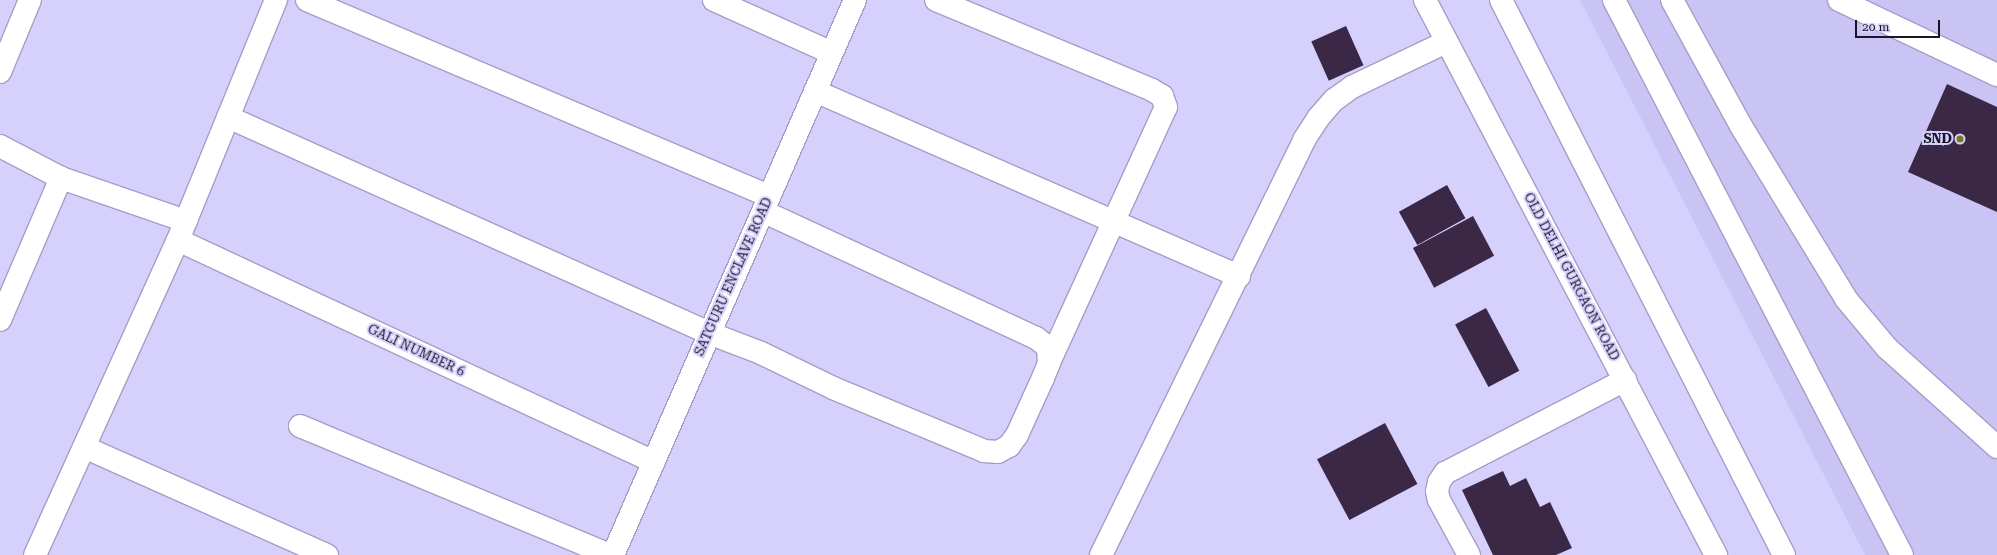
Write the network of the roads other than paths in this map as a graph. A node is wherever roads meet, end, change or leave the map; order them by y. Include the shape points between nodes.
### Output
1 (30, 0) edge
2 (276, 0) edge
3 (307, 0) edge
4 (714, 0) edge
5 (855, 0) edge
6 (936, 0) edge
7 (1425, 0) edge
8 (1501, 0) edge
9 (1614, 0) edge
10 (1672, 0) edge
11 (1839, 0) edge
12 (1446, 42) junction
13 (832, 53) junction
14 (0, 72) edge
15 (1997, 75) edge
16 (815, 91) junction
17 (228, 117) junction
18 (0, 146) edge
19 (61, 178) junction
20 (766, 204) junction
21 (1114, 220) junction
22 (182, 230) junction
23 (1239, 276) junction
24 (0, 320) edge
25 (709, 333) junction
26 (1049, 363) junction
27 (1625, 380) junction
28 (300, 426) dead end
29 (84, 447) junction
30 (1997, 447) edge
31 (654, 462) junction
32 (35, 555) edge
33 (327, 555) edge
34 (610, 555) edge
35 (613, 555) edge
36 (1101, 555) edge
37 (1469, 555) edge
38 (1716, 555) edge
39 (1784, 555) edge
40 (1902, 555) edge

1 - 14 street
2 - 17 street
3 - 20 street
4 - 13 street
5 - 13 street, SATGURU ENCLAVE ROAD
6 - 21 street via 1162,96 1166,107
7 - 12 street, OLD DELHI GURGAON ROAD
8 - 39 street
9 - 40 street
10 - 30 street via 1741,126 1846,299 1887,348
11 - 15 street
12 - 23 street via 1352,87 1334,100 1304,140
12 - 27 street, OLD DELHI GURGAON ROAD
13 - 16 street, SATGURU ENCLAVE ROAD
16 - 20 street, SATGURU ENCLAVE ROAD
16 - 21 street
17 - 22 street
17 - 25 street
18 - 19 street, GALI NUMBER 6
19 - 22 street, GALI NUMBER 6
19 - 24 street
20 - 25 street, SATGURU ENCLAVE ROAD
20 - 26 street via 1036,338 1048,347
21 - 23 street
21 - 26 street
22 - 29 street
22 - 31 street, GALI NUMBER 6
23 - 36 street
25 - 26 street via 984,451 998,452 1013,441
25 - 31 street, SATGURU ENCLAVE ROAD
27 - 37 street via 1445,473 1439,482 1438,496
27 - 38 street, OLD DELHI GURGAON ROAD
28 - 34 street
29 - 32 street
29 - 33 street
31 - 35 street, SATGURU ENCLAVE ROAD

